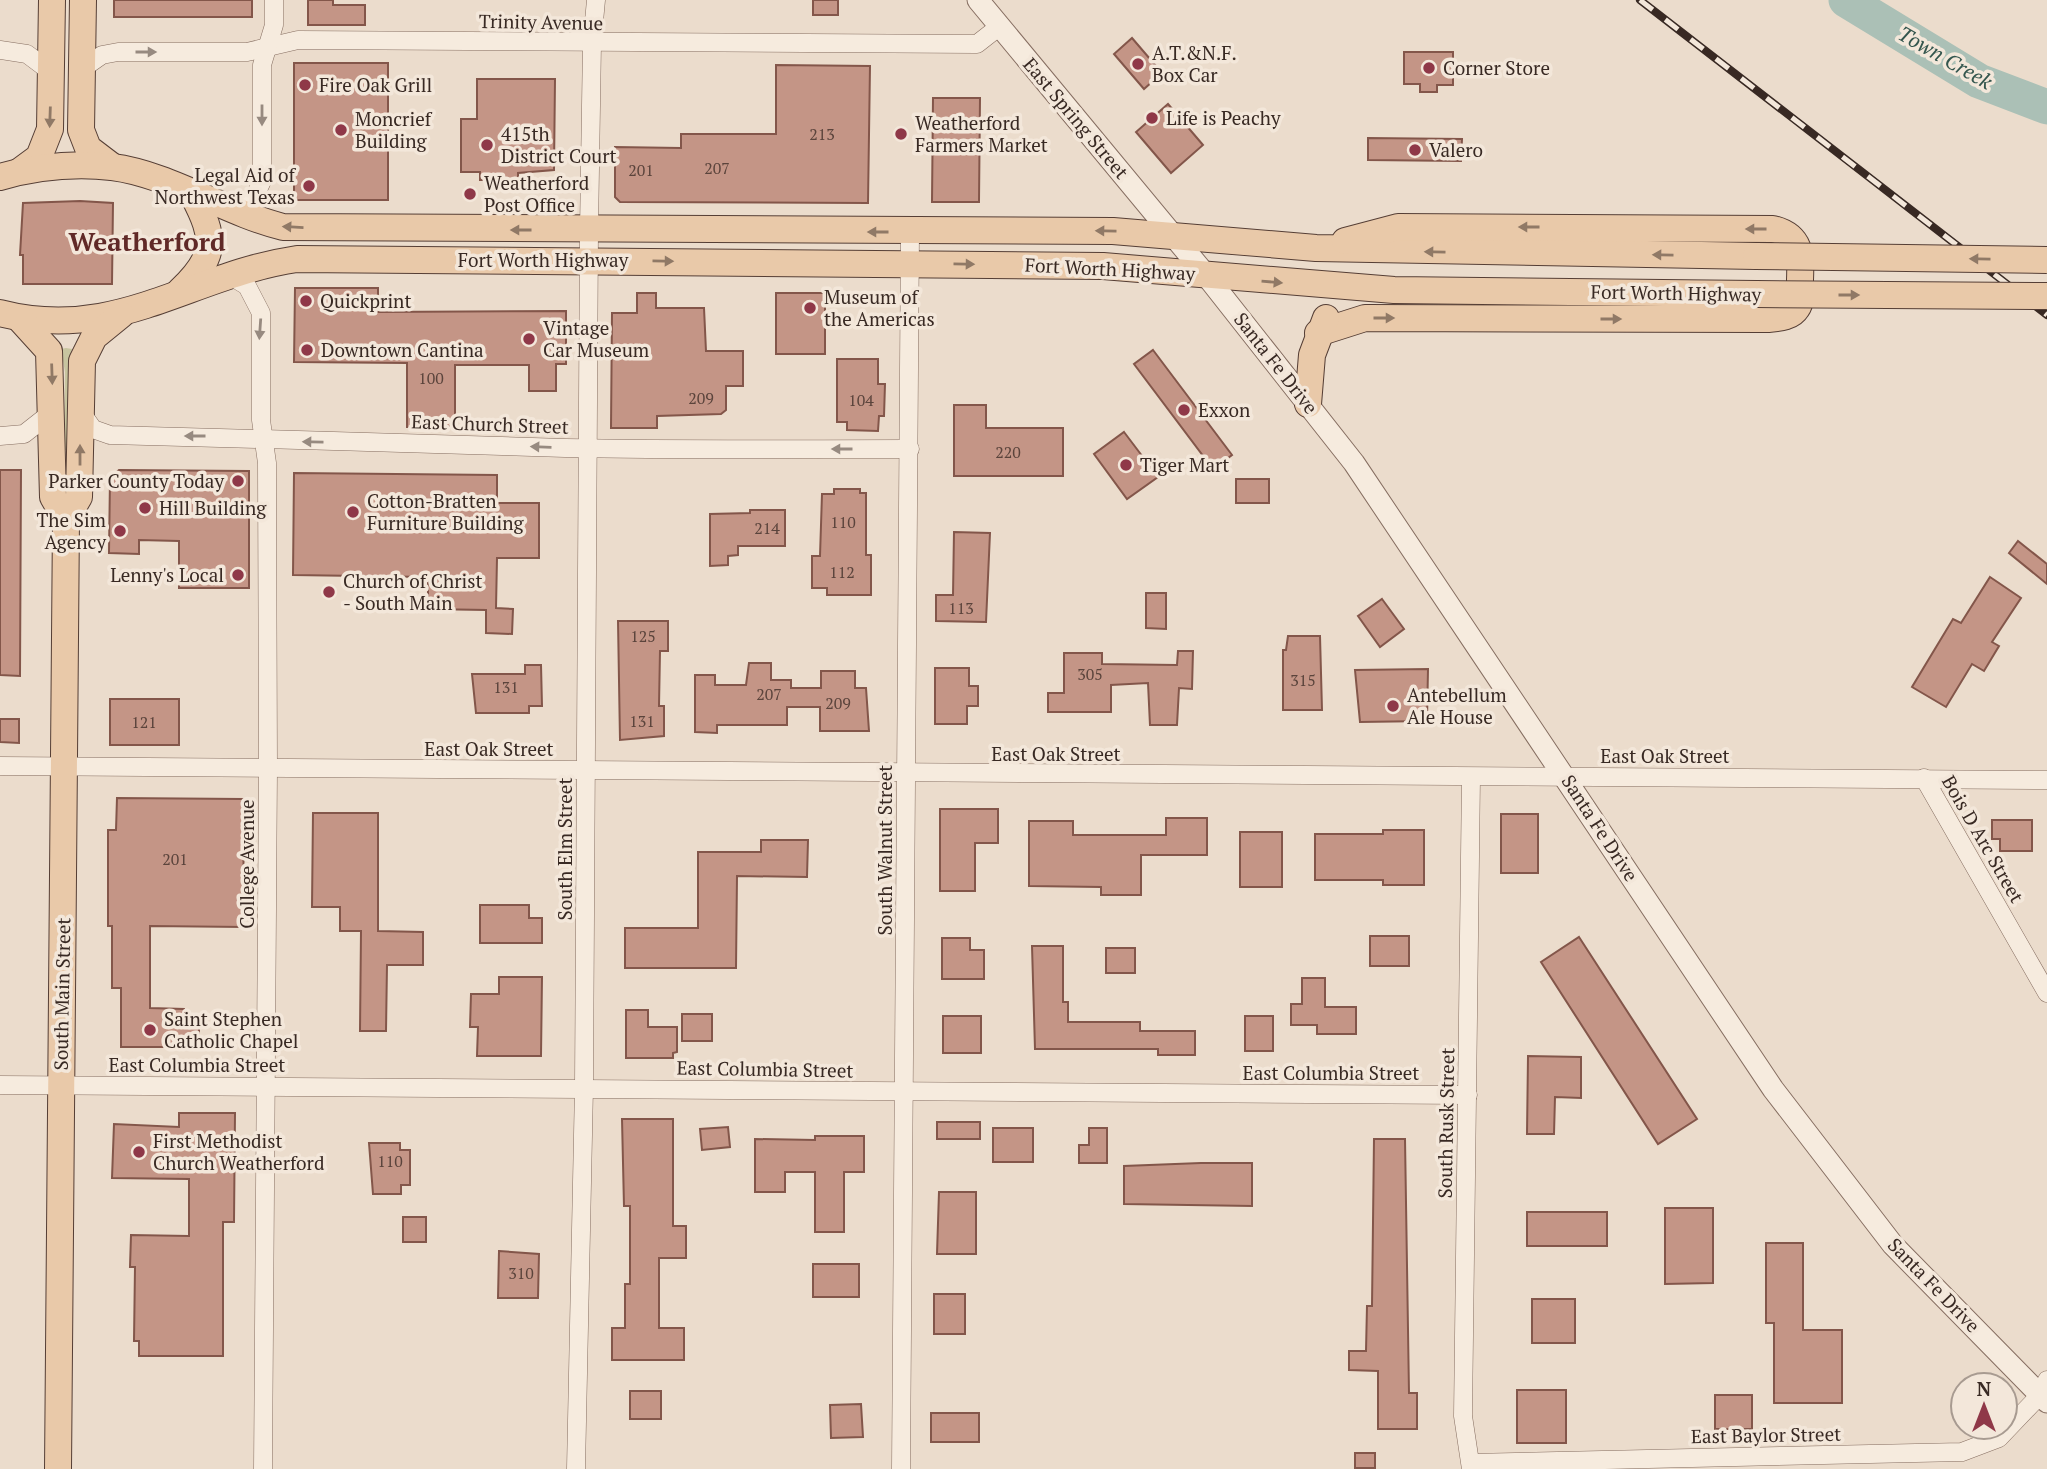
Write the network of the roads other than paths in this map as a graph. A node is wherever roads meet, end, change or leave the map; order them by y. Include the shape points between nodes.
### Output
1 (52, 0) edge
2 (83, 0) edge
3 (274, 0) edge
4 (596, 0) edge
5 (978, 0) edge
6 (1000, 26) junction
7 (592, 43) junction
8 (267, 48) junction
9 (0, 50) edge
10 (82, 69) junction
11 (51, 72) junction
12 (113, 167) junction
13 (10, 174) edge
14 (193, 195) junction
15 (235, 212) junction
16 (589, 230) junction
17 (910, 232) junction
18 (1174, 236) junction
19 (1316, 248) junction
20 (589, 260) junction
21 (2047, 260) edge
22 (910, 263) junction
23 (1205, 274) junction
24 (229, 275) junction
25 (1394, 290) junction
26 (177, 294) junction
27 (2047, 296) edge
28 (121, 314) junction
29 (9, 315) edge
30 (1318, 333) junction
31 (1308, 404) junction
32 (80, 411) junction
33 (52, 412) junction
34 (0, 436) edge
35 (263, 440) junction
36 (589, 448) junction
37 (910, 449) junction
38 (66, 519) junction
39 (0, 766) edge
40 (65, 767) junction
41 (268, 769) junction
42 (587, 770) junction
43 (906, 774) junction
44 (1471, 777) junction
45 (1566, 777) junction
46 (1924, 778) junction
47 (2047, 780) edge
48 (2047, 993) edge
49 (0, 1085) edge
50 (61, 1085) junction
51 (266, 1087) junction
52 (584, 1087) junction
53 (906, 1093) junction
54 (1468, 1095) junction
55 (2045, 1392) edge
56 (1471, 1466) edge
57 (58, 1469) edge
58 (262, 1469) edge
59 (576, 1469) edge
60 (901, 1469) edge

1 - 11 main road
2 - 10 main road
3 - 8 street
4 - 7 street, South Elm Street
5 - 6 street, East Spring Street
6 - 7 street, Trinity Avenue via 977,44
6 - 18 street, East Spring Street
7 - 8 street, Trinity Avenue via 298,40
7 - 16 street, South Elm Street
10 -> 8 street, Trinity Avenue via 102,55 118,52
8 -> 15 street via 262,65 262,181 255,196
9 - 11 street via 27,54
10 - 12 main road via 81,130 88,148
11 -> 13 main road via 50,129 39,157
12 - 13 main road via 66,166
12 - 14 main road, Fort Worth Highway
14 - 15 main road, Fort Worth Highway
14 - 26 main road via 209,225 208,247 200,272
16 -> 15 main road, Fort Worth Highway via 283,227
17 -> 16 main road, Fort Worth Highway
16 - 20 street, South Elm Street
18 -> 17 main road, Fort Worth Highway via 1113,231
17 - 22 street, South Walnut Street
18 - 19 main road, Fort Worth Highway
18 - 23 street, Santa Fe Drive
21 -> 19 main road, Fort Worth Highway, bridge
30 -> 19 main road via 1365,318 1785,317 1797,309 1801,255 1787,233 1773,229 1398,227
20 -> 22 main road, Fort Worth Highway
20 - 24 main road, Fort Worth Highway via 298,259
20 - 36 street, South Elm Street
22 -> 23 main road, Fort Worth Highway via 1103,266
22 - 37 street, South Walnut Street
23 -> 25 main road, Fort Worth Highway
23 - 31 street, Santa Fe Drive
24 - 26 main road, Fort Worth Highway
24 -> 35 street, College Avenue via 247,286 261,313
25 -> 27 main road, Fort Worth Highway, bridge
25 - 30 main road via 1336,310
26 - 28 main road, Fort Worth Highway
28 - 29 main road via 66,321
28 - 32 main road, South Main Street via 94,337 82,361
29 -> 33 main road, South Main Street via 49,351
30 - 31 main road
31 - 45 street, Santa Fe Drive via 1354,463
35 -> 32 street, East Church Street via 110,435 93,429
38 -> 32 main road, South Main Street via 79,497
33 - 34 street via 24,434
33 - 38 main road, South Main Street via 53,496
36 -> 35 street, East Church Street
35 - 41 street, College Avenue via 267,463
37 -> 36 street, East Church Street
36 - 42 street, South Elm Street
37 - 43 street, South Walnut Street
38 - 40 main road, South Main Street
39 - 40 street, East Oak Street
40 - 41 street, East Oak Street
40 - 50 main road, South Main Street
41 - 42 street, East Oak Street
41 - 51 street, College Avenue
42 - 43 street, East Oak Street
42 - 52 street, South Elm Street
43 - 44 street, East Oak Street
43 - 53 street, South Walnut Street
44 - 45 street, East Oak Street
44 - 54 street, South Rusk Street
45 - 46 street, East Oak Street
45 - 55 street, Santa Fe Drive via 1819,1151 1893,1245
46 - 47 street, East Oak Street
46 - 48 street, Bois D Arc Street
49 - 50 street, East Columbia Street
50 - 51 street, East Columbia Street
50 - 57 main road, South Main Street
51 - 52 street, East Columbia Street
51 - 58 street, College Avenue
52 - 53 street, East Columbia Street
52 - 59 street, South Elm Street
53 - 54 street, East Columbia Street
53 - 60 street, South Walnut Street
54 - 56 street, South Rusk Street via 1463,1416
55 - 56 street, East Baylor Street via 1999,1438 1962,1452

